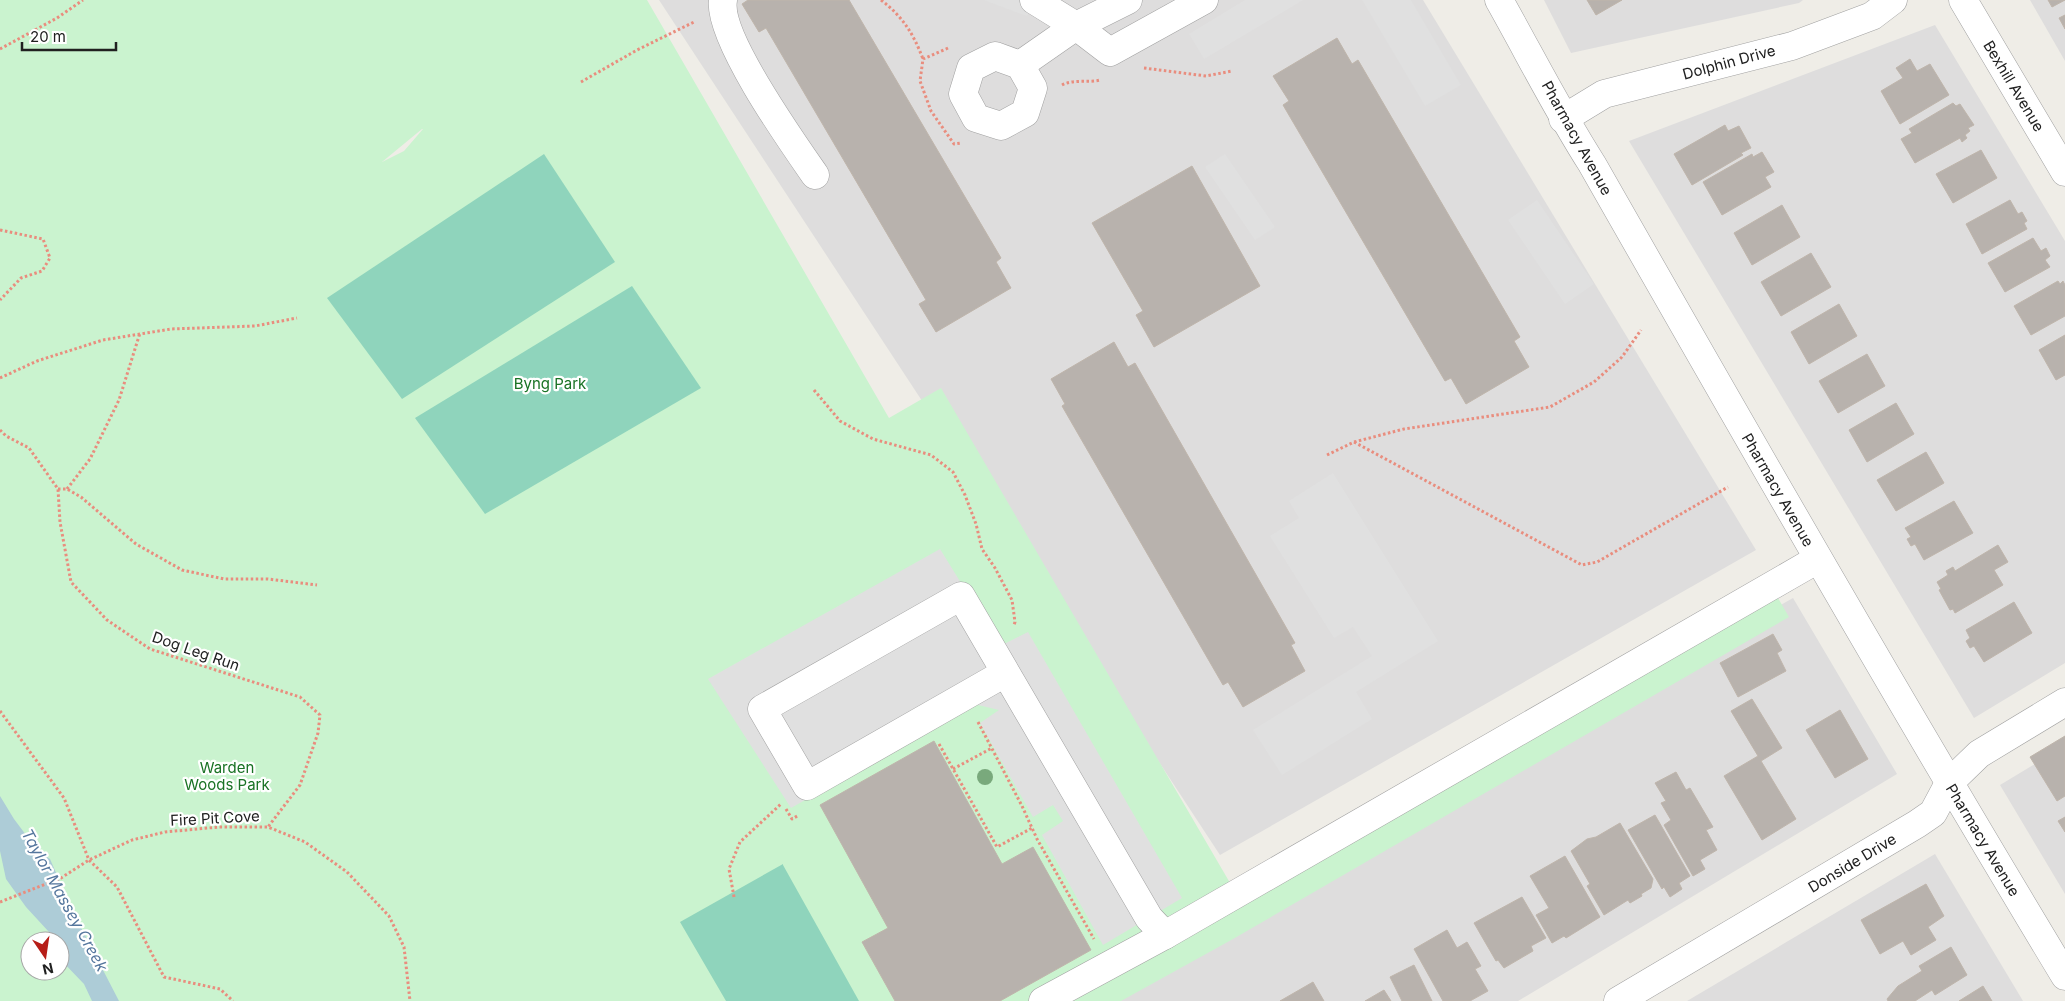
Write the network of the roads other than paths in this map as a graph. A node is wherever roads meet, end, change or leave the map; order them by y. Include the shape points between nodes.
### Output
1 (1034, 0) edge
2 (1128, 0) edge
3 (1204, 0) edge
4 (1499, 0) edge
5 (1893, 0) edge
6 (1963, 0) edge
7 (723, 4) edge
8 (1076, 26) junction
9 (1020, 64) dead end
10 (1563, 119) junction
11 (2065, 172) edge
12 (815, 175) dead end
13 (1818, 559) junction
14 (1005, 673) junction
15 (2065, 702) edge
16 (1949, 783) junction
17 (1165, 935) junction
18 (2065, 976) edge
19 (1043, 1001) edge
20 (1618, 1001) edge

1 - 8 street
2 - 8 street
3 - 8 street via 1110,52
4 - 10 street, Pharmacy Avenue
5 - 10 street, Dolphin Drive via 1872,16 1792,46 1604,94
6 - 11 street, Bexhill Avenue
7 - 12 street via 734,42 772,112
8 - 9 street
10 - 13 street, Pharmacy Avenue via 1592,164
13 - 16 street, Pharmacy Avenue
13 - 17 street
14 - 14 street via 961,596 762,708 806,786
14 - 17 street via 1149,918
15 - 16 street, Donside Drive via 1984,750
16 - 18 street, Pharmacy Avenue
16 - 20 street, Donside Drive via 1933,813 1917,824
17 - 19 street

